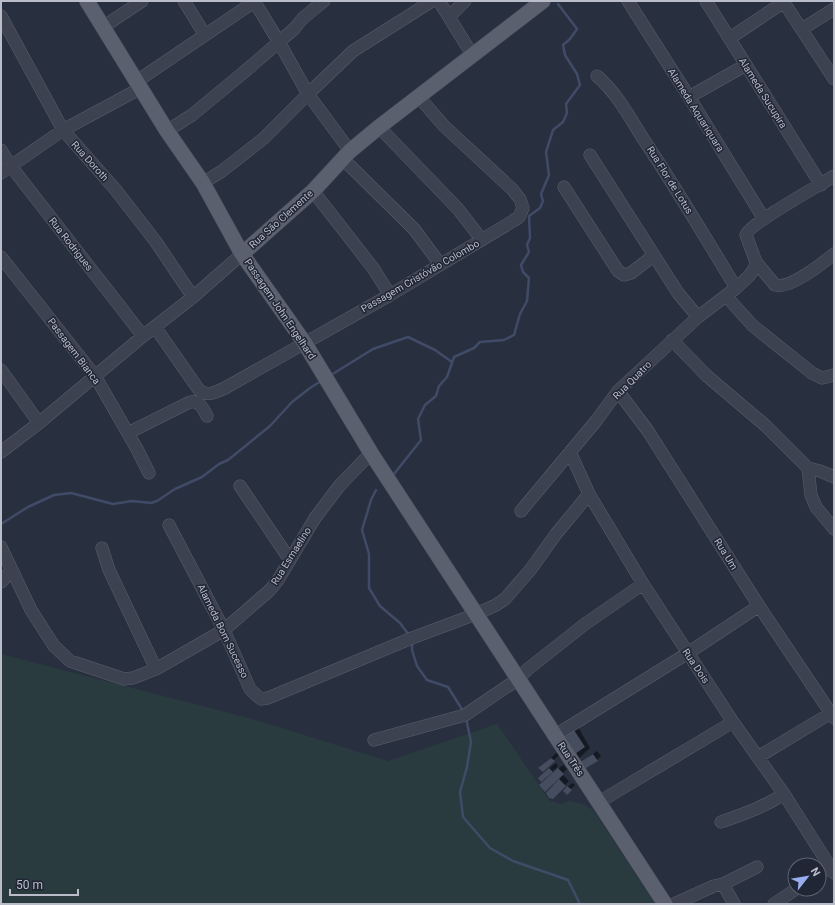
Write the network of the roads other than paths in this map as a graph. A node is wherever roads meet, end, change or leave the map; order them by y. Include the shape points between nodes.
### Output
1 (88, 1) edge
2 (142, 1) edge
3 (184, 1) edge
4 (254, 1) edge
5 (324, 1) edge
6 (432, 1) edge
7 (439, 1) edge
8 (465, 1) edge
9 (543, 1) edge
10 (628, 1) edge
11 (706, 1) edge
12 (783, 2) edge
13 (834, 9) edge
14 (1, 16) edge
15 (449, 17) junction
16 (103, 27) junction
17 (802, 29) junction
18 (205, 35) junction
19 (730, 38) junction
20 (279, 42) junction
21 (473, 56) junction
22 (746, 65) junction
23 (597, 76) dead end
24 (834, 79) edge
25 (139, 85) junction
26 (308, 94) junction
27 (418, 96) junction
28 (689, 98) junction
29 (379, 127) junction
30 (63, 130) junction
31 (167, 131) junction
32 (1, 150) edge
33 (346, 155) junction
34 (590, 155) dead end
35 (6, 169) edge
36 (834, 176) edge
37 (203, 183) junction
38 (821, 185) junction
39 (564, 187) dead end
40 (313, 191) junction
41 (764, 219) junction
42 (482, 240) junction
43 (242, 254) junction
44 (834, 254) edge
45 (653, 256) junction
46 (1, 257) edge
47 (756, 262) junction
48 (440, 264) junction
49 (736, 288) junction
50 (390, 295) junction
51 (726, 296) junction
52 (193, 297) junction
53 (698, 317) junction
54 (155, 327) junction
55 (143, 336) junction
56 (672, 340) junction
57 (304, 342) junction
58 (1, 370) edge
59 (834, 375) edge
60 (95, 376) junction
61 (618, 391) junction
62 (207, 416) dead end
63 (39, 423) junction
64 (128, 433) junction
65 (1, 452) edge
66 (570, 452) junction
67 (371, 453) junction
68 (808, 468) junction
69 (149, 473) dead end
70 (834, 477) edge
71 (240, 486) dead end
72 (589, 494) junction
73 (521, 511) dead end
74 (169, 525) dead end
75 (834, 529) edge
76 (1, 547) edge
77 (102, 548) dead end
78 (290, 560) junction
79 (12, 570) junction
80 (1, 582) edge
81 (643, 584) junction
82 (759, 606) junction
83 (476, 614) junction
84 (224, 630) junction
85 (688, 653) junction
86 (156, 669) junction
87 (518, 679) junction
88 (832, 715) edge
89 (733, 722) junction
90 (554, 736) junction
91 (374, 740) dead end
92 (758, 757) junction
93 (784, 794) junction
94 (599, 802) junction
95 (721, 822) dead end
96 (757, 867) dead end
97 (832, 870) edge
98 (723, 884) junction
99 (787, 895) edge
100 (665, 904) edge
101 (674, 904) edge
102 (734, 904) edge
103 (774, 904) edge

1 - 16 main road, Passagem John Engelhard
2 - 16 street
3 - 18 street
4 - 18 street
4 - 20 street
5 - 20 street
6 - 26 street via 353,51
7 - 15 street
8 - 15 street
9 - 21 main road, Rua São Clemente
10 - 28 street, Alameda Aquariquara
11 - 19 street, Alameda Sucupira
12 - 17 street
12 - 19 street
13 - 17 street
14 - 30 street, Rua Doroth
15 - 21 street
16 - 25 main road, Passagem John Engelhard
17 - 24 street
18 - 25 street
19 - 22 street, Alameda Sucupira
20 - 26 street
20 - 31 street via 192,115
21 - 27 main road, Rua São Clemente
22 - 28 street
22 - 38 street, Alameda Sucupira
23 - 49 street, Rua Flor de Lotus via 609,87 632,121
25 - 30 street
25 - 31 main road, Passagem John Engelhard
26 - 33 street
26 - 37 street via 263,139
27 - 29 main road, Rua São Clemente
27 - 42 street, Passagem Cristóvão Colombo via 444,126 520,199 523,208 518,217
28 - 41 street, Alameda Aquariquara
29 - 33 main road, Rua São Clemente
29 - 42 street via 458,209
30 - 35 street
30 - 52 street, Rua Doroth via 115,189 156,242
31 - 37 main road, Passagem John Engelhard
32 - 35 street, Rua Rodrigues
33 - 40 main road, Rua São Clemente
33 - 48 street via 414,229
34 - 45 street
35 - 55 street, Rua Rodrigues
36 - 38 street
37 - 43 main road, Passagem John Engelhard
38 - 41 street
39 - 45 street via 621,274 631,273
40 - 43 main road, Rua São Clemente
40 - 50 street via 373,268
41 - 47 street via 746,235
42 - 48 street, Passagem Cristóvão Colombo
43 - 52 street, Rua São Clemente
43 - 57 main road, Passagem John Engelhard
44 - 47 street via 789,284 779,286 775,285
45 - 53 street
46 - 60 street, Passagem Bianca
47 - 49 street, Rua Quatro via 749,276
48 - 50 street, Passagem Cristóvão Colombo
49 - 51 street, Rua Quatro
50 - 57 street, Passagem Cristóvão Colombo
51 - 53 street, Rua Quatro
51 - 59 street via 753,326 812,374 822,378
52 - 54 street, Rua São Clemente
53 - 56 street, Rua Quatro
54 - 55 street, Rua São Clemente
54 - 57 street, Passagem Cristóvão Colombo via 192,382 203,393 211,394
55 - 60 street, Rua São Clemente
56 - 61 street, Rua Quatro
56 - 68 street via 707,376 766,426
57 - 67 main road, Passagem John Engelhard
58 - 63 street
60 - 63 street, Rua São Clemente
60 - 64 street, Passagem Bianca
61 - 66 street, Rua Quatro
61 - 82 street, Rua Um via 648,431
62 - 64 street via 194,401
63 - 65 street, Rua São Clemente
64 - 69 street, Passagem Bianca
66 - 72 street, Rua Dois
66 - 73 street, Rua Quatro
67 - 78 street, Rua Esmaelino via 340,485 315,518
67 - 83 main road, Passagem John Engelhard
68 - 70 street
68 - 75 street via 811,495 816,507
71 - 78 street
72 - 81 street, Rua Dois
72 - 83 street via 505,599
74 - 84 street, Alameda Bom Sucesso
76 - 79 street, Rua Esmaelino
77 - 86 street via 109,570
78 - 84 street, Rua Esmaelino via 270,590
79 - 80 street
79 - 86 street, Rua Esmaelino via 31,610 54,646 70,661 124,679
81 - 85 street, Rua Dois
81 - 87 street via 585,624
82 - 85 street
82 - 88 street, Rua Um
83 - 84 street, Alameda Bom Sucesso via 268,698 256,696 250,689
83 - 87 main road, Rua Três
84 - 86 street, Rua Esmaelino
85 - 89 street, Rua Dois
85 - 90 street
87 - 90 main road, Rua Três
87 - 91 street via 464,715
88 - 92 street
89 - 92 street, Rua Dois
89 - 94 street
90 - 94 main road, Rua Três
92 - 93 street, Rua Dois
93 - 95 street via 754,811
93 - 97 street, Rua Dois
94 - 100 main road, Rua Três
96 - 98 street
98 - 101 street
98 - 102 street
99 - 103 street

